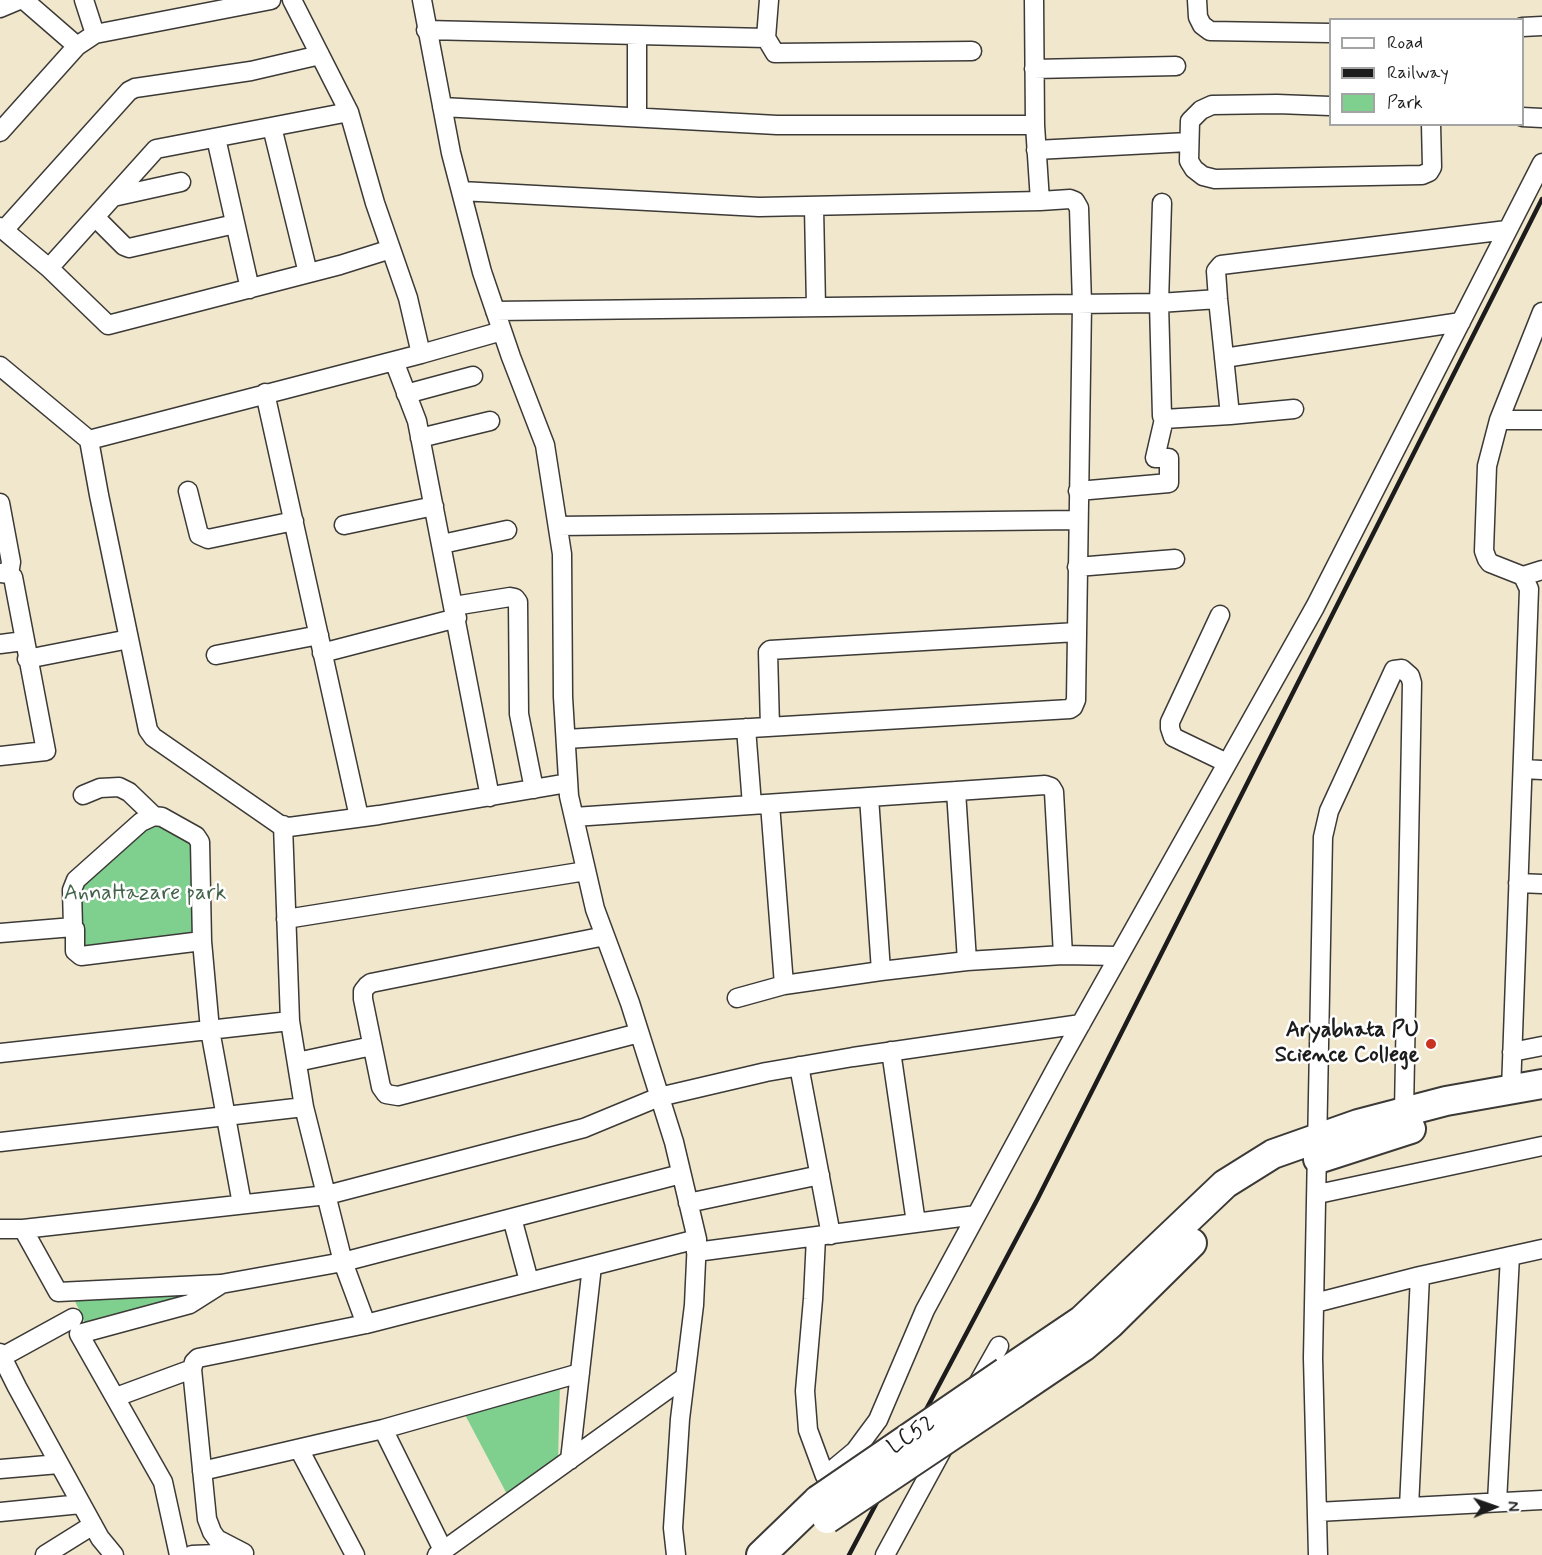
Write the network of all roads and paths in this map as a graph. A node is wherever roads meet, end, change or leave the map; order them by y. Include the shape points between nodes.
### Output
1 (19, 0) edge
2 (24, 0) edge
3 (84, 0) edge
4 (271, 0) edge
5 (292, 0) edge
6 (422, 0) edge
7 (769, 0) edge
8 (1034, 0) edge
9 (1197, 0) edge
10 (0, 8) edge
11 (1542, 26) edge
12 (1524, 27) edge
13 (426, 30) junction
14 (1329, 33) edge
15 (95, 34) junction
16 (638, 35) junction
17 (766, 38) junction
18 (77, 46) junction
19 (972, 51) dead end
20 (320, 55) junction
21 (1176, 66) dead end
22 (1034, 69) junction
23 (1329, 106) edge
24 (442, 107) junction
25 (350, 112) junction
26 (637, 117) junction
27 (1524, 117) edge
28 (1542, 118) edge
29 (1035, 125) junction
30 (1431, 126) edge
31 (272, 127) junction
32 (0, 132) edge
33 (216, 138) junction
34 (1188, 142) junction
35 (1036, 150) junction
36 (1542, 163) edge
37 (181, 182) dead end
38 (461, 191) junction
39 (113, 197) junction
40 (1040, 201) junction
41 (1162, 203) dead end
42 (814, 207) junction
43 (95, 217) junction
44 (235, 224) junction
45 (2, 229) edge
46 (1508, 230) junction
47 (391, 249) junction
48 (49, 268) junction
49 (308, 273) junction
50 (250, 289) junction
51 (1218, 299) junction
52 (1159, 303) junction
53 (1082, 304) junction
54 (816, 307) junction
55 (495, 311) junction
56 (1542, 312) edge
57 (1461, 322) junction
58 (502, 331) junction
59 (421, 354) junction
60 (1224, 358) junction
61 (394, 361) junction
62 (0, 366) edge
63 (473, 376) dead end
64 (265, 393) junction
65 (406, 394) junction
66 (1294, 409) dead end
67 (1230, 416) junction
68 (1164, 419) junction
69 (1499, 420) junction
70 (1542, 420) edge
71 (490, 421) dead end
72 (420, 438) junction
73 (89, 440) junction
74 (188, 490) dead end
75 (1078, 491) junction
76 (0, 503) edge
77 (434, 506) junction
78 (1077, 520) junction
79 (294, 521) junction
80 (344, 525) dead end
81 (558, 526) junction
82 (507, 530) dead end
83 (442, 544) junction
84 (1175, 559) dead end
85 (1077, 567) junction
86 (1542, 570) edge
87 (5, 573) edge
88 (1523, 576) junction
89 (455, 612) junction
90 (1220, 615) dead end
91 (1077, 632) junction
92 (319, 634) junction
93 (129, 639) junction
94 (0, 644) edge
95 (26, 650) junction
96 (322, 653) junction
97 (216, 655) dead end
98 (1534, 660) edge
99 (770, 727) junction
100 (746, 728) junction
101 (566, 739) junction
102 (0, 756) edge
103 (1227, 763) junction
104 (1523, 769) junction
105 (1542, 770) edge
106 (568, 783) junction
107 (534, 789) junction
108 (956, 791) junction
109 (83, 795) dead end
110 (490, 796) junction
111 (869, 797) junction
112 (761, 804) junction
113 (154, 816) junction
114 (359, 817) junction
115 (574, 817) junction
116 (283, 825) junction
117 (586, 871) junction
118 (1518, 884) junction
119 (1542, 884) edge
120 (286, 919) junction
121 (73, 927) junction
122 (0, 933) edge
123 (605, 936) junction
124 (202, 941) junction
125 (1063, 955) junction
126 (1119, 956) junction
127 (967, 962) junction
128 (881, 971) junction
129 (784, 986) junction
130 (737, 998) dead end
131 (290, 1021) junction
132 (1081, 1024) junction
133 (210, 1030) junction
134 (639, 1033) junction
135 (372, 1046) junction
136 (1542, 1046) edge
137 (891, 1051) junction
138 (1512, 1052) junction
139 (0, 1053) edge
140 (297, 1062) junction
141 (799, 1066) junction
142 (1542, 1084) edge
143 (1511, 1090) junction
144 (660, 1097) junction
145 (1542, 1102) edge
146 (304, 1107) junction
147 (1404, 1112) junction
148 (225, 1116) junction
149 (0, 1142) edge
150 (1542, 1146) edge
151 (1317, 1149) junction
152 (681, 1174) junction
153 (820, 1175) junction
154 (1317, 1194) junction
155 (327, 1195) junction
156 (688, 1203) junction
157 (242, 1204) junction
158 (976, 1215) junction
159 (512, 1218) junction
160 (916, 1223) junction
161 (0, 1229) edge
162 (23, 1229) junction
163 (823, 1236) junction
164 (697, 1246) junction
165 (1542, 1249) edge
166 (1510, 1256) junction
167 (344, 1262) junction
168 (592, 1266) junction
169 (1420, 1276) junction
170 (529, 1281) junction
171 (221, 1284) junction
172 (58, 1292) junction
173 (1315, 1303) junction
174 (366, 1324) junction
175 (76, 1326) junction
176 (1, 1355) edge
177 (192, 1369) junction
178 (1006, 1370) junction
179 (580, 1373) junction
180 (685, 1377) junction
181 (8, 1388) edge
182 (116, 1397) junction
183 (383, 1429) junction
184 (299, 1449) junction
185 (570, 1460) junction
186 (59, 1464) junction
187 (0, 1469) edge
188 (202, 1471) junction
189 (1542, 1500) edge
190 (1497, 1503) junction
191 (81, 1504) junction
192 (1409, 1507) junction
193 (822, 1509) junction
194 (0, 1512) edge
195 (1317, 1512) junction
196 (93, 1525) junction
197 (440, 1553) edge
198 (245, 1554) edge
199 (45, 1555) edge
200 (114, 1555) edge
201 (179, 1555) edge
202 (192, 1555) edge
203 (355, 1555) edge
204 (676, 1555) edge
205 (761, 1555) edge
206 (786, 1555) edge
207 (885, 1555) edge
208 (1318, 1555) edge

1 - 10 street
2 - 18 street
3 - 15 street
4 - 15 street
5 - 20 street
6 - 13 street
7 - 17 street
8 - 22 street
9 - 14 street via 1198,17 1210,31
11 - 12 street
13 - 16 street
13 - 24 street
15 - 18 street
16 - 17 street
16 - 26 street
17 - 19 street via 775,53
18 - 32 street
20 - 25 street
20 - 45 street via 252,71 129,91
21 - 22 street
22 - 29 street
23 - 34 street via 1212,105 1193,116
24 - 26 street
24 - 38 street
25 - 31 street
25 - 47 street
26 - 29 street via 777,125
27 - 28 street
29 - 35 street
30 - 34 street via 1432,167 1422,175 1215,179 1194,169
31 - 33 street
31 - 49 street
33 - 39 street via 156,149
33 - 44 street
34 - 35 street
35 - 40 street
36 - 46 street
37 - 39 street
38 - 42 street
38 - 55 street
39 - 43 street
40 - 42 street
40 - 53 street via 1070,199 1079,208
41 - 52 street
42 - 54 street
43 - 44 street via 129,248
43 - 48 street
44 - 50 street
45 - 48 street
46 - 51 street via 1221,265 1216,271
46 - 57 street
47 - 49 street
47 - 59 street
48 - 50 street via 108,326
49 - 50 street
51 - 52 street
51 - 60 street
52 - 53 street
52 - 68 street
53 - 54 street
53 - 75 street
54 - 55 street
55 - 58 street
56 - 69 street
57 - 60 street
57 - 103 street via 1315,607
58 - 59 street
58 - 81 street via 545,445
59 - 61 street
60 - 67 street
61 - 64 street
61 - 65 street
62 - 73 street
63 - 65 street
64 - 73 street
64 - 79 street
65 - 72 street
66 - 67 street
67 - 68 street
68 - 75 street via 1155,458 1169,458 1169,483
69 - 70 street
69 - 88 street via 1487,466 1484,551 1490,562
71 - 72 street
72 - 77 street
73 - 93 street
74 - 79 street via 199,535 208,539
75 - 78 street
76 - 87 street via 12,562
77 - 80 street
77 - 83 street
78 - 81 street
78 - 85 street
79 - 92 street
81 - 101 street
82 - 83 street
83 - 89 street
84 - 85 street
85 - 91 street
86 - 88 street
87 - 95 street via 13,577
88 - 98 street via 1530,589
89 - 96 street
89 - 107 street via 510,597 518,602 519,714
89 - 110 street
90 - 103 street via 1170,728 1173,737
91 - 99 street via 1076,700 1070,709
91 - 99 street via 770,650
92 - 96 street
92 - 97 street
93 - 95 street
93 - 116 street via 148,730 153,737
94 - 95 street
95 - 102 street via 46,751
96 - 114 street
98 - 104 street
99 - 100 street
100 - 101 street
100 - 112 street
101 - 106 street
103 - 126 street
104 - 105 street
104 - 118 street
106 - 107 street
106 - 115 street
107 - 110 street
108 - 111 street
108 - 125 street via 1045,785 1054,792
108 - 127 street
109 - 113 street via 100,788 119,787
110 - 114 street
111 - 112 street
111 - 128 street
112 - 115 street
112 - 129 street
113 - 121 street via 141,822 76,880 72,890
113 - 124 street via 196,836 200,842
114 - 116 street
115 - 117 street
116 - 120 street
117 - 120 street
117 - 123 street
118 - 119 street
118 - 138 street
120 - 131 street
121 - 122 street
121 - 124 street via 75,951 81,956
123 - 134 street
123 - 135 street via 371,983 363,991 363,999
124 - 133 street
125 - 126 street
125 - 127 street
126 - 132 street
127 - 128 street
128 - 129 street
129 - 130 street
131 - 133 street
131 - 140 street
132 - 137 street
132 - 158 street
133 - 139 street
133 - 148 street
134 - 135 street via 398,1096 386,1094 381,1087
134 - 144 street
135 - 140 street
136 - 138 street
137 - 141 street
137 - 160 street
138 - 143 street
140 - 146 street
141 - 144 street
141 - 153 street
142 - 143 main road
143 - 147 main road
144 - 152 street
144 - 155 street via 584,1128
145 - 151 main road
146 - 148 street
146 - 155 street
147 - 151 main road via 1358,1124
147 - 151 street via 1412,683 1402,669 1394,670 1325,824
148 - 149 street
148 - 157 street
150 - 154 street
151 - 154 street
151 - 178 main road, LC52 via 1229,1206 1083,1347
152 - 156 street
152 - 159 street
153 - 156 street
153 - 163 street
154 - 173 street
155 - 157 street
155 - 167 street
156 - 164 street
157 - 162 street
158 - 160 street
158 - 163 street via 925,1310 878,1420 855,1451 825,1476 808,1430 805,1391
159 - 167 street
159 - 170 street
160 - 163 street
161 - 162 street
162 - 172 street
163 - 164 street
164 - 168 street
164 - 180 street
165 - 166 street
166 - 169 street
166 - 190 street
167 - 171 street
167 - 174 street
168 - 170 street
168 - 179 street
169 - 173 street
169 - 192 street
170 - 174 street
171 - 172 street
171 - 175 street via 190,1304
172 - 175 street
173 - 195 street
174 - 177 street via 198,1358
175 - 176 street
175 - 182 street
176 - 181 street
177 - 182 street
177 - 188 street
178 - 193 main road, LC52, bridge
178 - 207 street
179 - 183 street
179 - 185 street
180 - 185 street
180 - 204 street via 673,1528
181 - 186 street
182 - 201 street via 163,1482
183 - 184 street
183 - 197 street
184 - 188 street
184 - 203 street
185 - 197 street
186 - 187 street
186 - 191 street
188 - 198 street via 212,1532 217,1539
189 - 190 street
190 - 192 street
191 - 194 street
191 - 196 street
192 - 195 street
193 - 205 main road
193 - 206 main road
195 - 208 street
196 - 199 street
196 - 200 street
198 - 202 street

